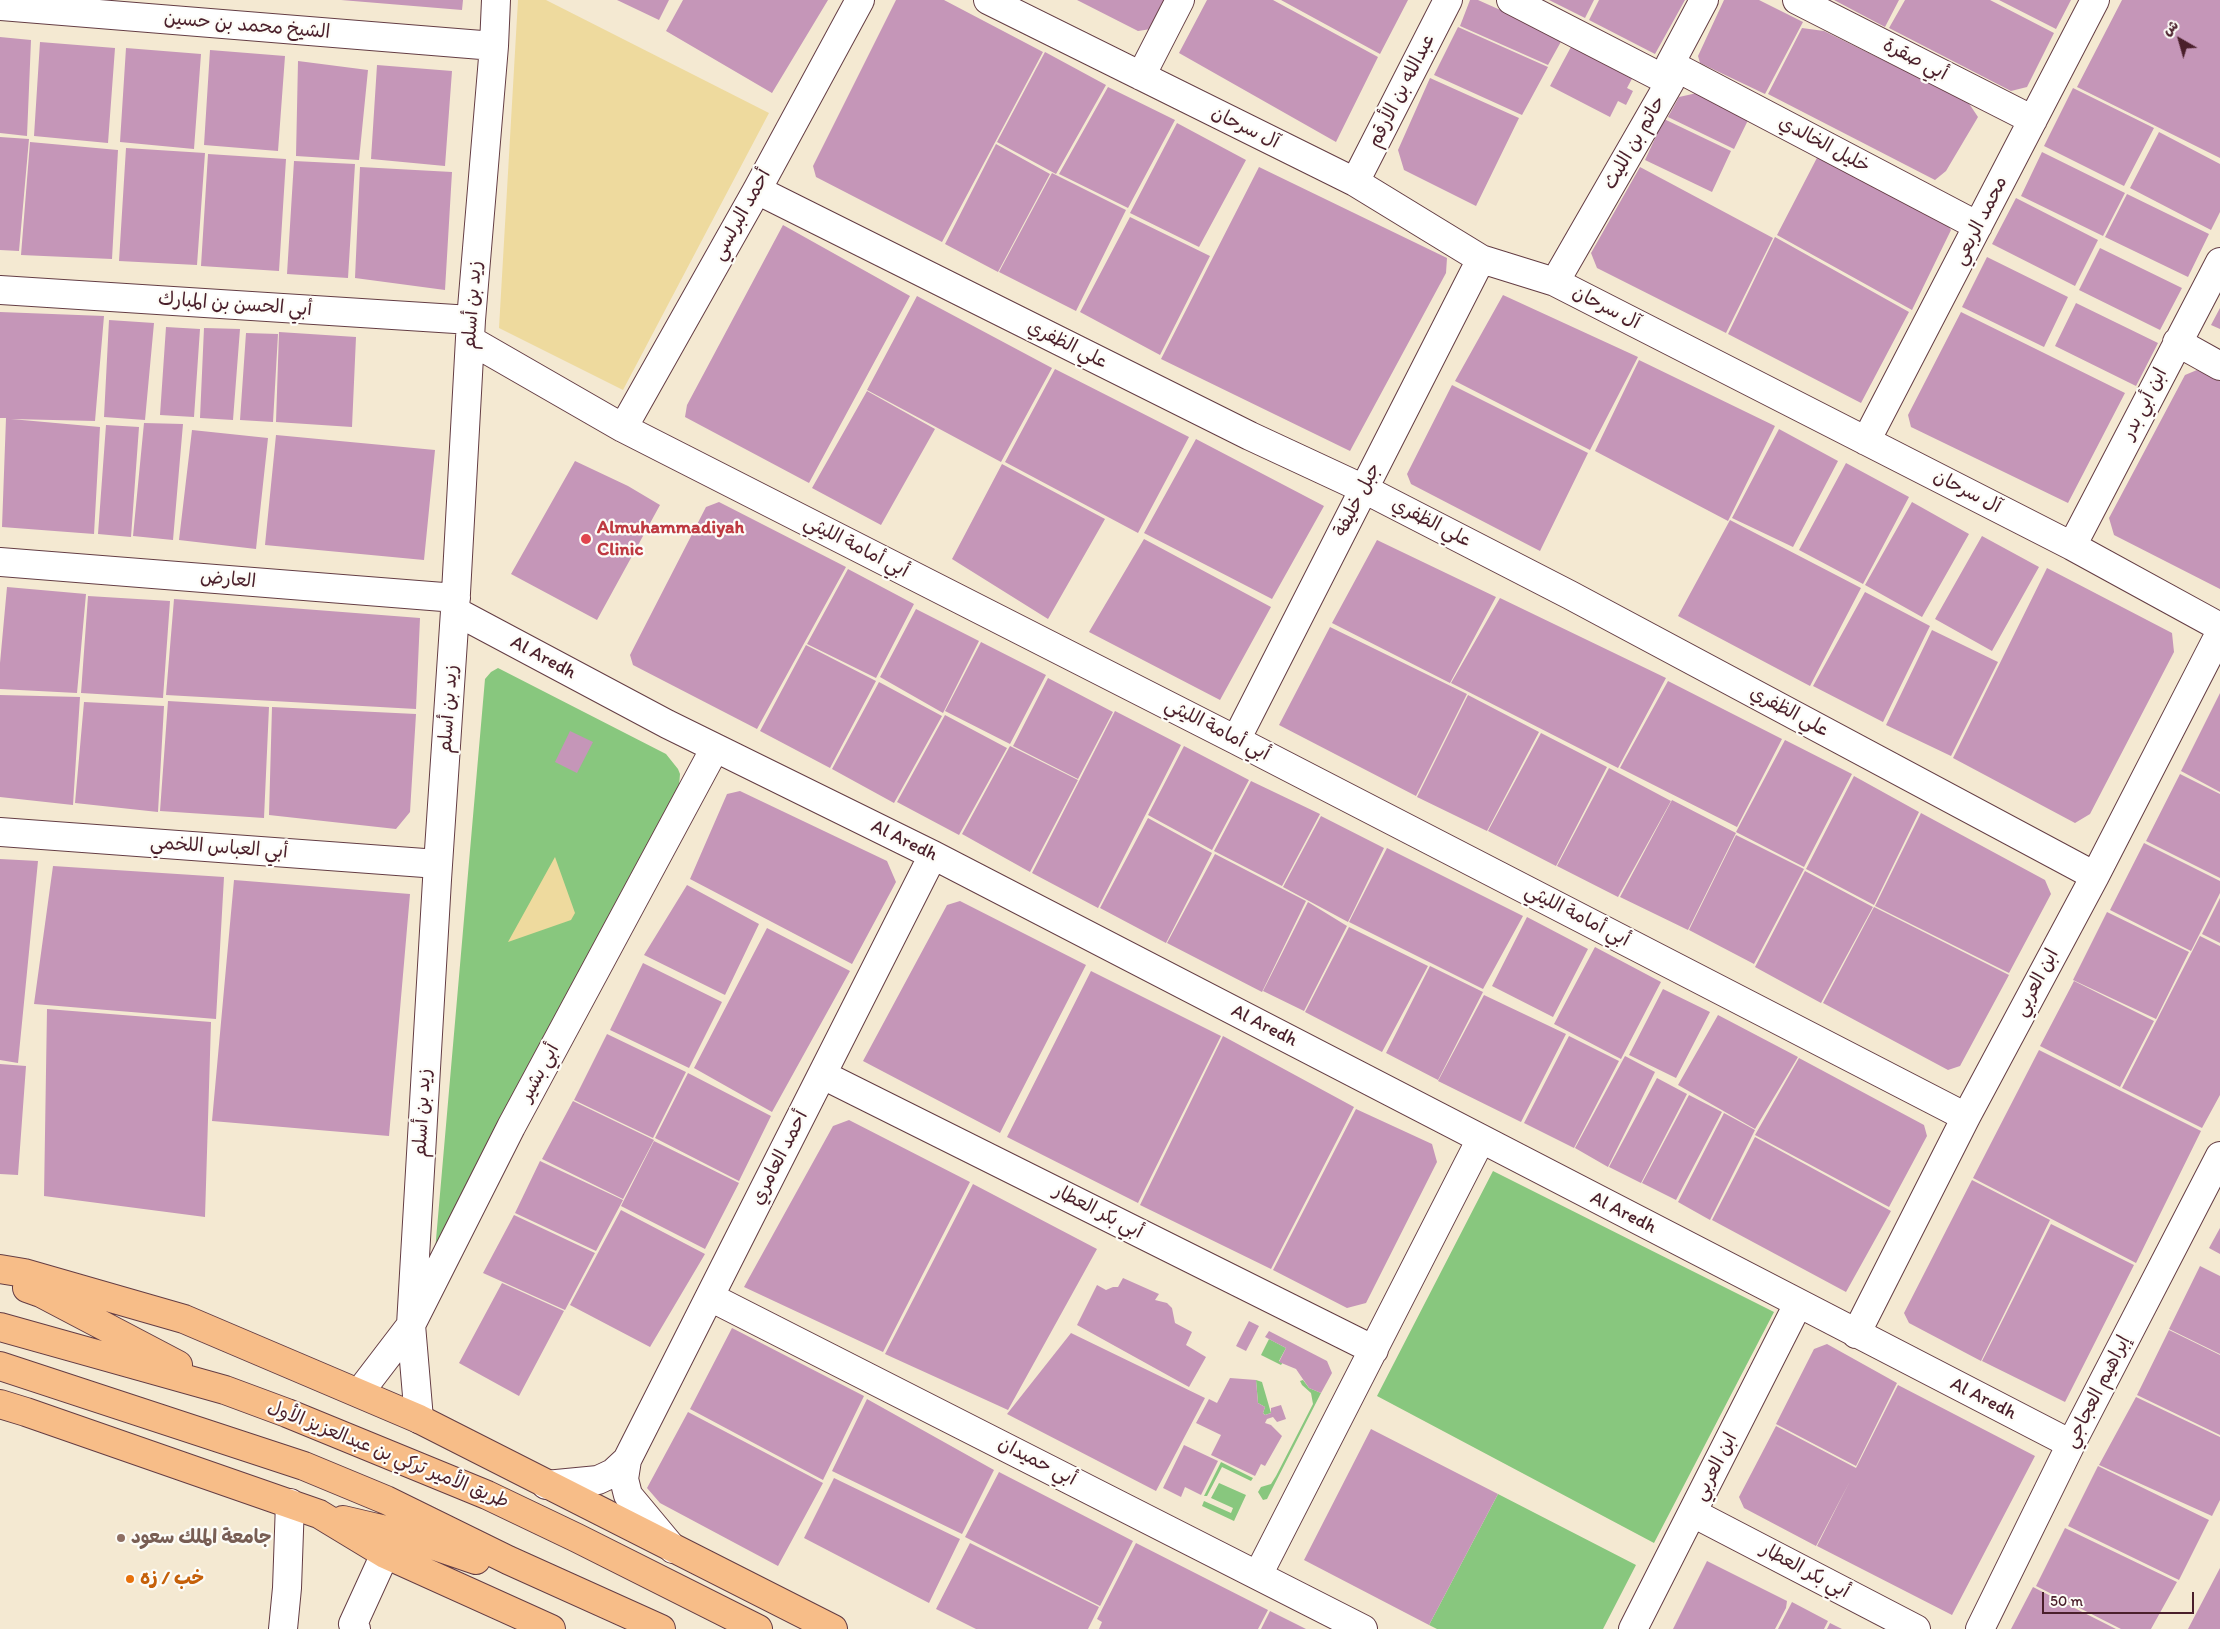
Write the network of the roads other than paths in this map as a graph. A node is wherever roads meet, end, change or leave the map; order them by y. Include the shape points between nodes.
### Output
1 (496, 0) edge
2 (860, 0) edge
3 (988, 0) edge
4 (1180, 0) edge
5 (1448, 0) edge
6 (1511, 0) edge
7 (1704, 0) edge
8 (1797, 0) edge
9 (2095, 0) edge
10 (0, 6) edge
11 (494, 46) junction
12 (1670, 73) junction
13 (1140, 76) junction
14 (2033, 120) junction
15 (1355, 182) junction
16 (756, 190) junction
17 (1978, 226) junction
18 (1481, 259) junction
19 (2220, 262) edge
20 (1555, 282) junction
21 (0, 290) edge
22 (470, 330) junction
23 (2177, 342) junction
24 (2220, 366) edge
25 (623, 428) junction
26 (1866, 441) junction
27 (1364, 488) junction
28 (2072, 546) junction
29 (0, 562) edge
30 (456, 605) junction
31 (2220, 628) edge
32 (2220, 633) edge
33 (1236, 740) junction
34 (715, 748) junction
35 (0, 832) edge
36 (933, 855) junction
37 (438, 864) junction
38 (2094, 876) junction
39 (822, 1075) junction
40 (1966, 1117) junction
41 (1481, 1139) junction
42 (2220, 1156) edge
43 (0, 1269) edge
44 (0, 1277) edge
45 (710, 1297) junction
46 (1798, 1304) junction
47 (411, 1325) junction
48 (0, 1327) edge
49 (1856, 1334) junction
50 (1374, 1350) junction
51 (0, 1366) edge
52 (225, 1390) junction
53 (359, 1393) junction
54 (0, 1404) edge
55 (419, 1419) junction
56 (2071, 1444) junction
57 (627, 1460) junction
58 (546, 1485) junction
59 (290, 1503) junction
60 (1693, 1513) junction
61 (319, 1514) junction
62 (674, 1549) junction
63 (385, 1554) junction
64 (1258, 1575) junction
65 (628, 1613) junction
66 (283, 1629) edge
67 (356, 1629) edge
68 (551, 1629) edge
69 (662, 1629) edge
70 (758, 1629) edge
71 (833, 1629) edge
72 (1363, 1629) edge
73 (1633, 1629) edge
74 (1916, 1629) edge
75 (1980, 1629) edge

1 - 11 street, زيد بن أسلم
2 - 16 street, أحمد البرلسي
3 - 13 street, آل سرحان
4 - 13 street
5 - 15 street, عبدالله بن الأرقم
6 - 12 street, خليل الخالدي
7 - 12 street, حاتم بن الليث
8 - 14 street, أبي صقرة
9 - 14 street, محمد الربعي
10 - 11 street, الشيخ محمد بن حسين
11 - 22 street, زيد بن أسلم
12 - 17 street, خليل الخالدي
12 - 20 street, حاتم بن الليث
13 - 15 street, آل سرحان
14 - 17 street, محمد الربعي
15 - 18 street, آل سرحان
16 - 25 street, أحمد البرلسي
16 - 27 street, علي الظفري via 1250,436
17 - 26 street, محمد الربعي
18 - 20 street, آل سرحان
18 - 27 street, جبل خليفة
19 - 23 street, ابن أبي بدر
20 - 26 street, آل سرحان
21 - 22 street, أبي الحسن بن المبارك
22 - 25 street, أبي أمامة الليثي
22 - 30 street, زيد بن أسلم
23 - 24 street
23 - 28 street, ابن أبي بدر
25 - 33 street, أبي أمامة الليثي
26 - 28 street, آل سرحان
27 - 33 street, جبل خليفة
27 - 38 street, علي الظفري
28 - 31 street, آل سرحان
29 - 30 street, العارض
30 - 34 street, Al Aredh
30 - 37 street, زيد بن أسلم
32 - 38 street, ابن العربي
33 - 40 street, أبي أمامة الليثي
34 - 36 street, Al Aredh
34 - 47 street, أبي بشير via 510,1128
35 - 37 street, أبي العباس اللخمي
36 - 39 street, أحمد العامري
36 - 41 street, Al Aredh
37 - 47 street, زيد بن أسلم
38 - 40 street, ابن العربي
39 - 45 street, أحمد العامري
39 - 50 street, أبي بكر العطار
40 - 49 street, ابن العربي
41 - 46 street, Al Aredh
41 - 50 street
42 - 56 street, إبراهيم العجاجي
43 - 53 main road via 184,1319
44 - 52 main road via 41,1293
45 - 57 street, أحمد العامري
45 - 64 street, أبي حميدان
46 - 49 street, Al Aredh
46 - 60 street, ابن العربي
47 - 53 street, أبي بشير
47 - 55 street, زيد بن أسلم
48 - 52 main road, طريق الأمير تركي بن عبدالعزيز الأول
49 - 56 street, Al Aredh
50 - 64 street
51 - 65 main road via 304,1466 386,1500 508,1560
52 - 70 main road, طريق الأمير تركي بن عبدالعزيز الأول via 487,1494
53 - 55 main road
54 - 59 main road
55 - 58 main road
56 - 75 street, إبراهيم العجاجي
57 - 58 street via 613,1473 598,1480
57 - 62 street via 624,1479 628,1495
58 - 62 main road
59 - 61 main road
59 - 66 street
60 - 73 street, ابن العربي
60 - 74 street, أبي بكر العطار
61 - 63 main road
61 - 65 main road via 394,1532
62 - 71 main road
63 - 67 street via 353,1624
63 - 68 main road
64 - 72 street, أبي حميدان
65 - 69 main road

